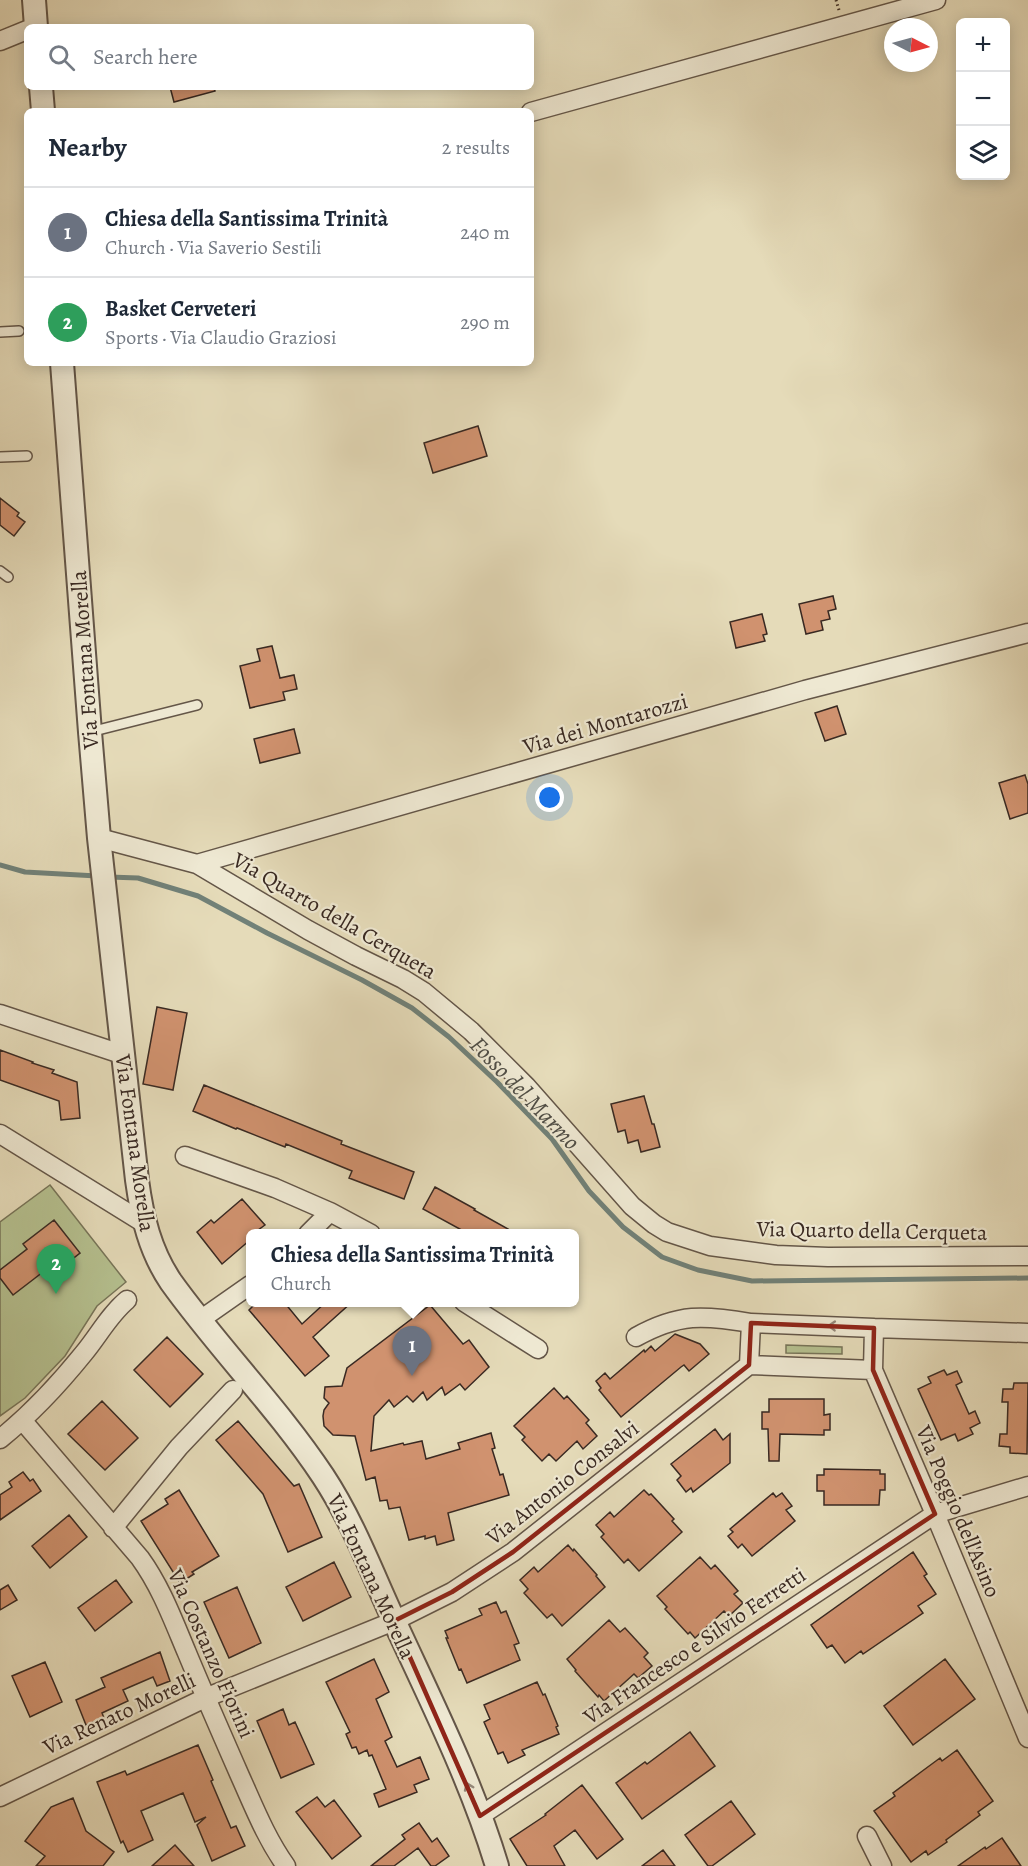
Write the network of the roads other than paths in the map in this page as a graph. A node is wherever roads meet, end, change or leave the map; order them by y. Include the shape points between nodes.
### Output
1 (34, 0) edge
2 (936, 0) edge
3 (36, 24) edge
4 (24, 31) edge
5 (0, 41) edge
6 (41, 90) edge
7 (43, 108) edge
8 (534, 111) edge
9 (18, 331) dead end
10 (0, 332) edge
11 (62, 366) edge
12 (27, 456) dead end
13 (0, 457) edge
14 (1028, 633) edge
15 (197, 705) dead end
16 (90, 732) junction
17 (101, 847) junction
18 (197, 864) junction
19 (0, 1014) edge
20 (124, 1055) junction
21 (0, 1134) edge
22 (185, 1155) dead end
23 (330, 1212) junction
24 (144, 1223) junction
25 (312, 1229) edge
26 (363, 1229) edge
27 (1028, 1256) edge
28 (246, 1288) edge
29 (128, 1300) dead end
30 (472, 1307) edge
31 (200, 1320) junction
32 (751, 1323) junction
33 (874, 1328) junction
34 (1028, 1333) edge
35 (636, 1337) dead end
36 (538, 1349) dead end
37 (749, 1365) junction
38 (873, 1370) junction
39 (233, 1390) dead end
40 (22, 1420) junction
41 (0, 1439) edge
42 (1028, 1486) edge
43 (935, 1514) junction
44 (113, 1527) junction
45 (394, 1621) junction
46 (205, 1698) junction
47 (1028, 1738) edge
48 (0, 1797) edge
49 (480, 1816) junction
50 (867, 1836) dead end
51 (286, 1866) edge
52 (497, 1866) edge
53 (882, 1866) edge

1 - 3 street
2 - 8 street
4 - 5 street
6 - 7 street
9 - 10 lane
11 - 16 street, Via Fontana Morella
12 - 13 lane
14 - 18 street, Via dei Montarozzi via 805,690
15 - 16 lane
16 - 17 street, Via Fontana Morella
17 - 18 street, Via Quarto della Cerqueta
17 - 20 street, Via Fontana Morella
18 - 27 street, Via Quarto della Cerqueta via 435,1000 526,1086 621,1195 667,1232 710,1246 776,1255
19 - 20 street
20 - 24 street, Via Fontana Morella
21 - 24 street
22 - 23 street
23 - 25 street
23 - 26 street
24 - 31 street, Via Fontana Morella via 162,1268
28 - 31 street
29 - 40 street
30 - 36 street
31 - 45 street, Via Fontana Morella via 322,1474 353,1527
33 -> 32 street
32 - 35 street via 689,1317 667,1322
32 - 37 street
33 - 34 street
33 - 38 street
37 - 38 street
37 - 45 street, Via Antonio Consalvi via 513,1552 452,1592
38 - 43 street, Via Poggio dell'Asino
39 - 44 street
40 - 41 street
40 - 44 street, Via Costanzo Fiorini
42 - 43 street, Via Francesco e Silvio Ferretti
43 - 47 street, Via Poggio dell'Asino
43 - 49 street, Via Francesco e Silvio Ferretti
44 - 46 street, Via Costanzo Fiorini via 157,1583
45 - 46 street, Via Renato Morelli
49 -> 45 street, Via Fontana Morella
46 - 48 street, Via Renato Morelli
46 - 51 street, Via Costanzo Fiorini via 260,1821
49 - 52 street, Via Fontana Morella
50 - 53 street

